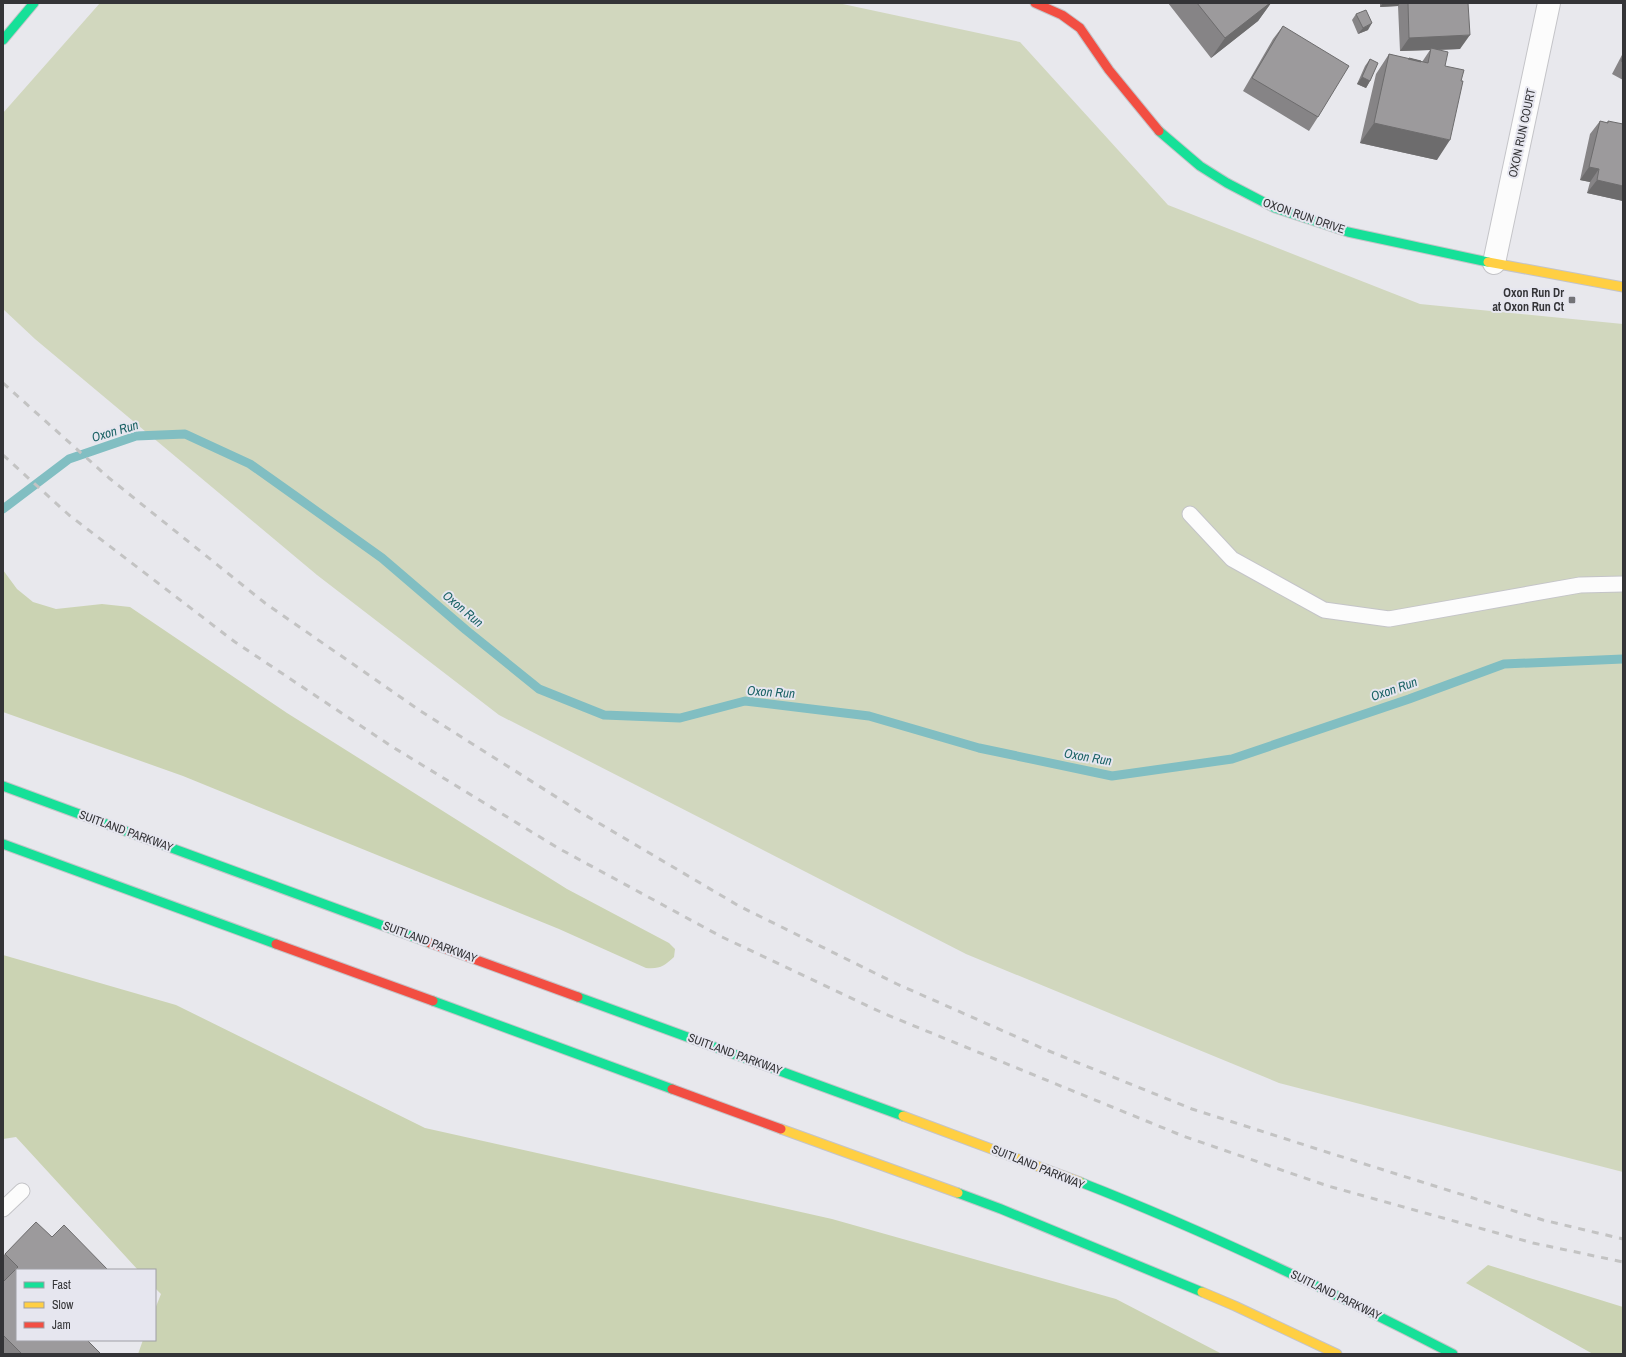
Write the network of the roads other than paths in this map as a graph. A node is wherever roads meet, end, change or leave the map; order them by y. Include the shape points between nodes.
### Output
1 (34, 3) edge
2 (1035, 3) edge
3 (1549, 3) edge
4 (3, 40) edge
5 (1494, 263) junction
6 (1623, 287) edge
7 (1190, 514) dead end
8 (1623, 584) edge
9 (3, 786) edge
10 (3, 844) edge
11 (22, 1190) dead end
12 (3, 1209) edge
13 (1337, 1354) edge
14 (1453, 1354) edge

1 - 4 main road
2 - 5 main road, OXON RUN DRIVE via 1062,15 1080,28 1109,70 1159,131 1200,166 1226,183 1276,208 1348,232
3 - 5 street, OXON RUN COURT
5 - 6 main road, OXON RUN DRIVE
7 - 8 lane via 1232,559 1324,610 1389,619 1580,585
9 - 14 main road, SUITLAND PARKWAY via 994,1149 1151,1211 1231,1246
10 - 13 main road via 1001,1209 1235,1306
11 - 12 lane

